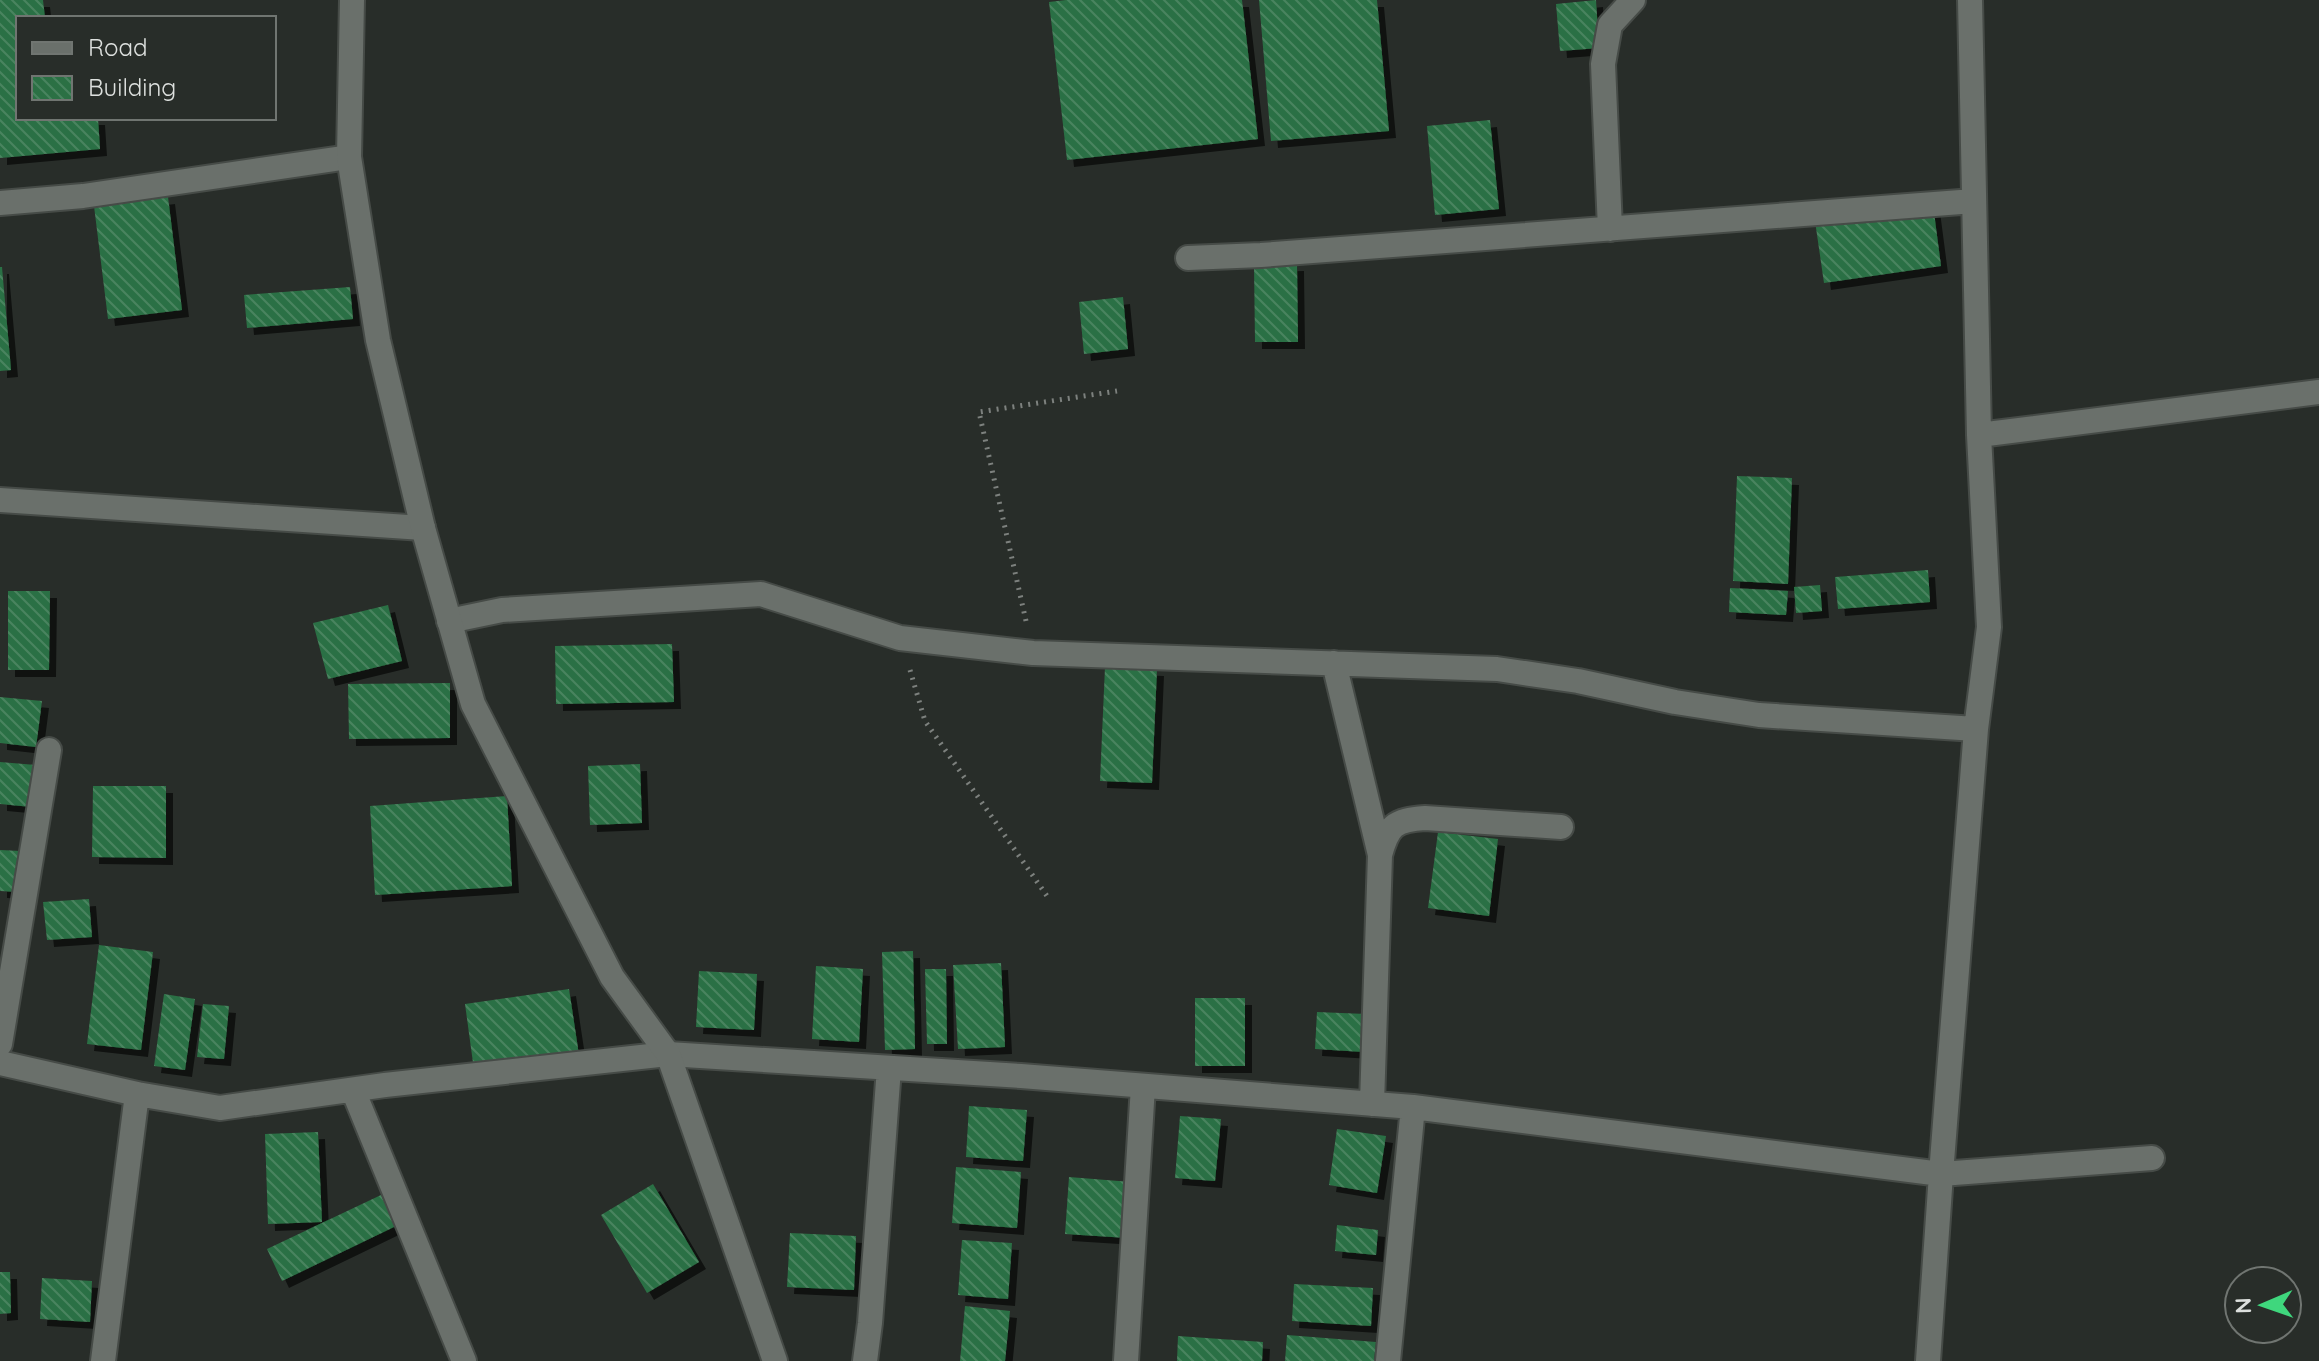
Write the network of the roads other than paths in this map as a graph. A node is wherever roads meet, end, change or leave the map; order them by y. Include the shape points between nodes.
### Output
1 (352, 0) edge
2 (1633, 0) edge
3 (1970, 0) edge
4 (349, 157) junction
5 (1974, 201) junction
6 (0, 203) edge
7 (1610, 229) junction
8 (1188, 258) dead end
9 (2319, 392) edge
10 (1979, 435) junction
11 (0, 500) edge
12 (423, 528) junction
13 (449, 621) junction
14 (1334, 663) junction
15 (1976, 729) junction
16 (49, 750) dead end
17 (1561, 827) dead end
18 (1380, 855) junction
19 (0, 1044) edge
20 (668, 1054) junction
21 (0, 1063) edge
22 (889, 1068) junction
23 (1143, 1086) junction
24 (353, 1090) junction
25 (137, 1094) junction
26 (1372, 1104) junction
27 (1413, 1107) junction
28 (2152, 1158) dead end
29 (1941, 1174) junction
30 (103, 1361) edge
31 (464, 1361) edge
32 (775, 1361) edge
33 (865, 1361) edge
34 (1126, 1361) edge
35 (1388, 1361) edge
36 (1928, 1361) edge

1 - 4 street
2 - 7 street via 1610,25 1603,64
3 - 5 street
4 - 6 street
4 - 12 street via 378,340
5 - 7 street
5 - 10 street
7 - 8 street
9 - 10 street
10 - 15 street via 1989,627
11 - 12 street
12 - 13 street
13 - 14 street via 502,610 761,594 900,638 1033,653
13 - 20 street via 473,704 612,977
14 - 15 street via 1497,669 1759,715
14 - 18 street
15 - 29 street
16 - 19 street
17 - 18 street via 1407,819 1386,833
18 - 26 street
20 - 22 street
20 - 24 street
20 - 32 street
21 - 25 street
22 - 23 street
22 - 33 street
23 - 26 street
23 - 34 street
24 - 25 street via 220,1108
24 - 31 street
25 - 30 street
26 - 27 street
27 - 29 street
27 - 35 street
28 - 29 street
29 - 36 street

